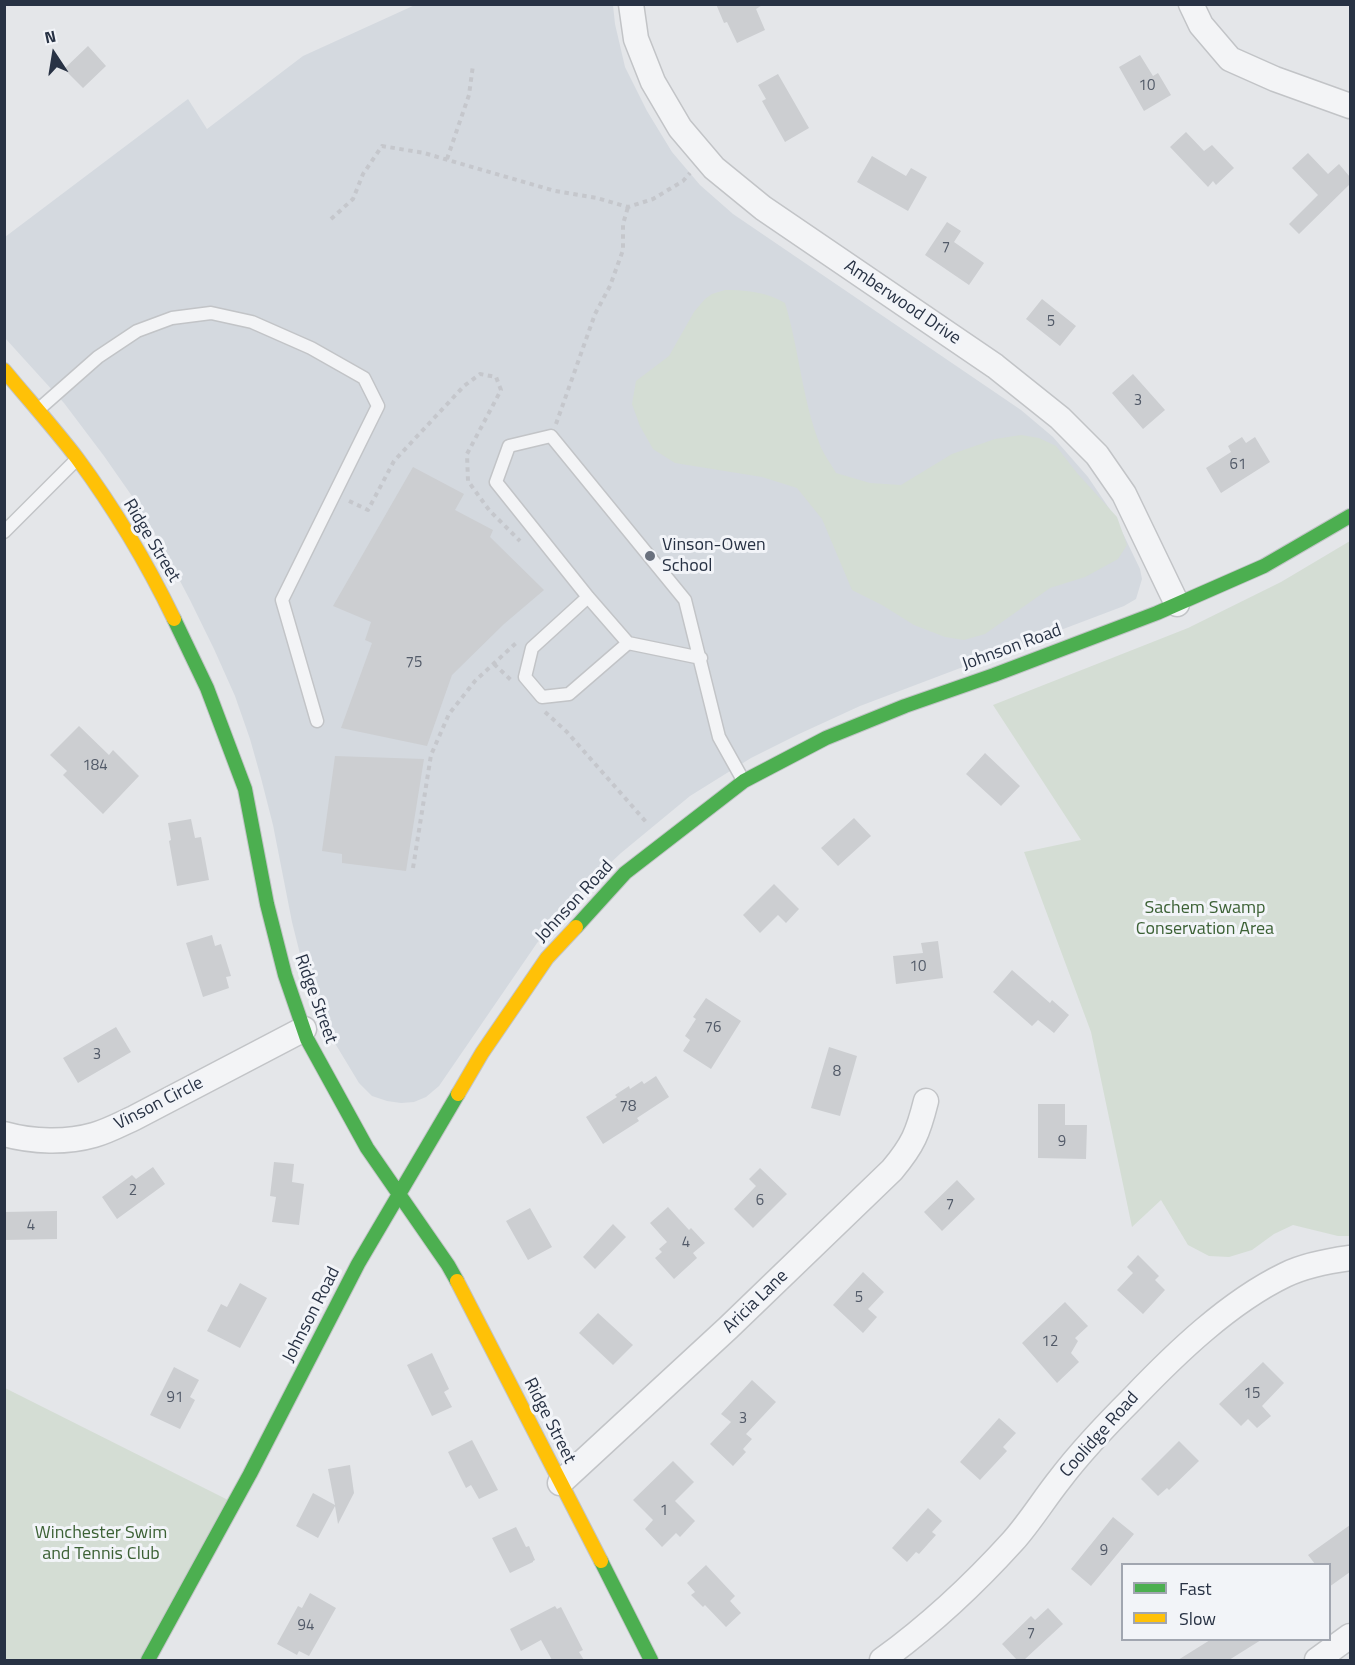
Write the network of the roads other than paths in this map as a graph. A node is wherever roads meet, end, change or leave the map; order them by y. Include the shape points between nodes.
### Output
1 (631, 4) edge
2 (1191, 4) edge
3 (1350, 106) edge
4 (4, 370) edge
5 (38, 410) junction
6 (77, 459) junction
7 (1350, 516) edge
8 (4, 532) edge
9 (588, 597) junction
10 (1177, 604) junction
11 (628, 643) junction
12 (701, 658) junction
13 (317, 721) dead end
14 (744, 782) junction
15 (304, 1029) junction
16 (926, 1101) dead end
17 (4, 1134) edge
18 (399, 1195) junction
19 (1350, 1258) edge
20 (560, 1483) junction
21 (1350, 1636) edge
22 (148, 1660) edge
23 (651, 1660) edge
24 (882, 1660) edge
25 (1317, 1660) edge

1 - 10 street, Amberwood Drive via 636,39 653,82 680,128 714,168 763,208 995,366 1060,418 1097,456 1124,494
2 - 3 street via 1201,26 1230,59 1275,80
4 - 5 street, Ridge Street
5 - 6 street, Ridge Street
5 - 13 lane via 98,357 136,330 172,318 211,313 252,322 311,348 364,378 378,406 282,600
6 - 8 lane
6 - 15 street, Ridge Street via 158,586 207,688 245,789 267,904
7 - 10 street, Johnson Road via 1264,566
9 - 11 lane
9 - 11 lane via 532,648 525,677 542,697 569,694
9 - 12 lane via 496,482 509,446 551,436 685,600
10 - 14 street, Johnson Road via 826,738
11 - 12 lane
12 - 14 lane via 719,737
14 - 18 street, Johnson Road via 625,873 547,958 482,1053
15 - 17 street, Vinson Circle via 110,1130 48,1141
15 - 18 street, Ridge Street via 367,1148
16 - 20 street, Aricia Lane via 915,1138 892,1170
18 - 20 street, Ridge Street via 448,1265
18 - 22 street, Johnson Road via 358,1264
19 - 24 street, Coolidge Road via 1285,1275 1206,1329 1098,1434 1014,1540 907,1642
20 - 23 street, Ridge Street
21 - 25 street

